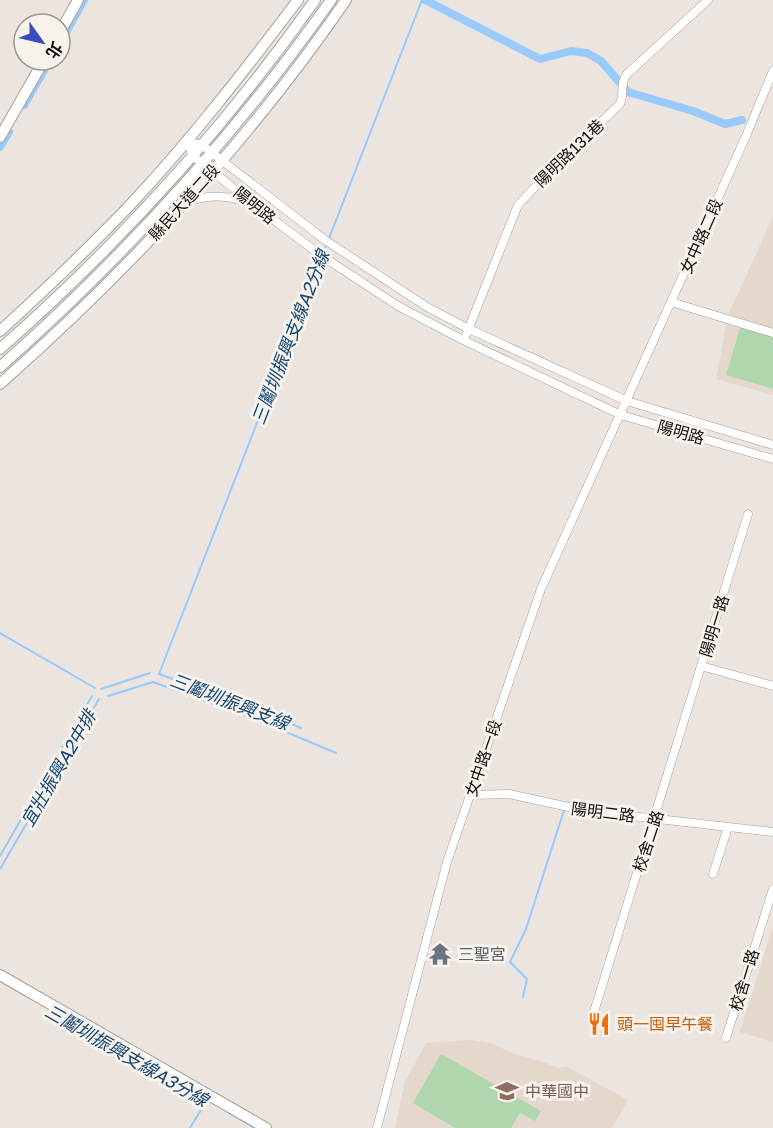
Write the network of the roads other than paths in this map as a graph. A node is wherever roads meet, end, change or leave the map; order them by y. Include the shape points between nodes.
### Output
1 (298, 0) edge
2 (315, 0) edge
3 (331, 0) edge
4 (346, 0) edge
5 (708, 0) edge
6 (773, 71) edge
7 (37, 72) edge
8 (0, 137) edge
9 (187, 141) junction
10 (202, 145) junction
11 (193, 156) junction
12 (217, 157) junction
13 (208, 167) junction
14 (186, 202) junction
15 (266, 214) junction
16 (671, 302) junction
17 (45, 326) junction
18 (0, 331) edge
19 (468, 332) junction
20 (57, 333) junction
21 (773, 333) edge
22 (0, 349) edge
23 (0, 367) edge
24 (0, 384) edge
25 (627, 400) junction
26 (621, 415) junction
27 (773, 445) edge
28 (773, 459) edge
29 (748, 514) dead end
30 (701, 666) junction
31 (773, 686) edge
32 (470, 795) junction
33 (656, 818) junction
34 (728, 827) junction
35 (773, 832) edge
36 (713, 874) dead end
37 (773, 889) edge
38 (0, 975) edge
39 (593, 1015) dead end
40 (726, 1038) dead end
41 (266, 1128) edge
42 (377, 1128) edge

1 - 9 street
2 - 10 street, 縣民大道二段
3 - 12 street, 縣民大道二段
4 - 12 street, 縣民大道二段 via 267,106
5 - 19 street, 陽明路131巷 via 627,74 621,83 620,104 518,205
6 - 16 street, 女中路二段
7 - 8 street
9 - 10 street, 陽明路
9 - 11 street, 陽明路
9 - 18 street via 132,204
10 - 11 street, 縣民大道二段
10 - 12 street, 陽明路
11 - 13 street, 陽明路
11 - 22 street, 縣民大道二段 via 92,263
12 - 13 street, 縣民大道二段
12 - 19 street, 陽明路 via 325,240
13 - 14 street, 縣民大道二段
13 - 15 street, 陽明路
13 - 17 street, 縣民大道二段
14 - 15 street via 227,197
14 - 20 street, 縣民大道二段
15 - 26 street, 陽明路 via 398,306
16 - 21 street
16 - 25 street, 女中路二段
17 - 20 street
17 - 23 street, 縣民大道二段
19 - 25 street, 陽明路
20 - 24 street, 縣民大道二段
25 - 26 street, 女中路一段
25 - 27 street, 陽明路
26 - 28 street, 陽明路
26 - 32 street, 女中路一段 via 541,589
29 - 30 street, 陽明一路
30 - 31 street, 陽明一路
30 - 33 street, 校舍二路
32 - 33 street, 陽明二路 via 509,794 587,811
32 - 42 street, 女中路一段 via 434,907
33 - 34 street, 陽明二路
33 - 39 street, 校舍二路
34 - 35 street, 陽明二路
34 - 36 street
37 - 40 street, 校舍一路
38 - 41 street

